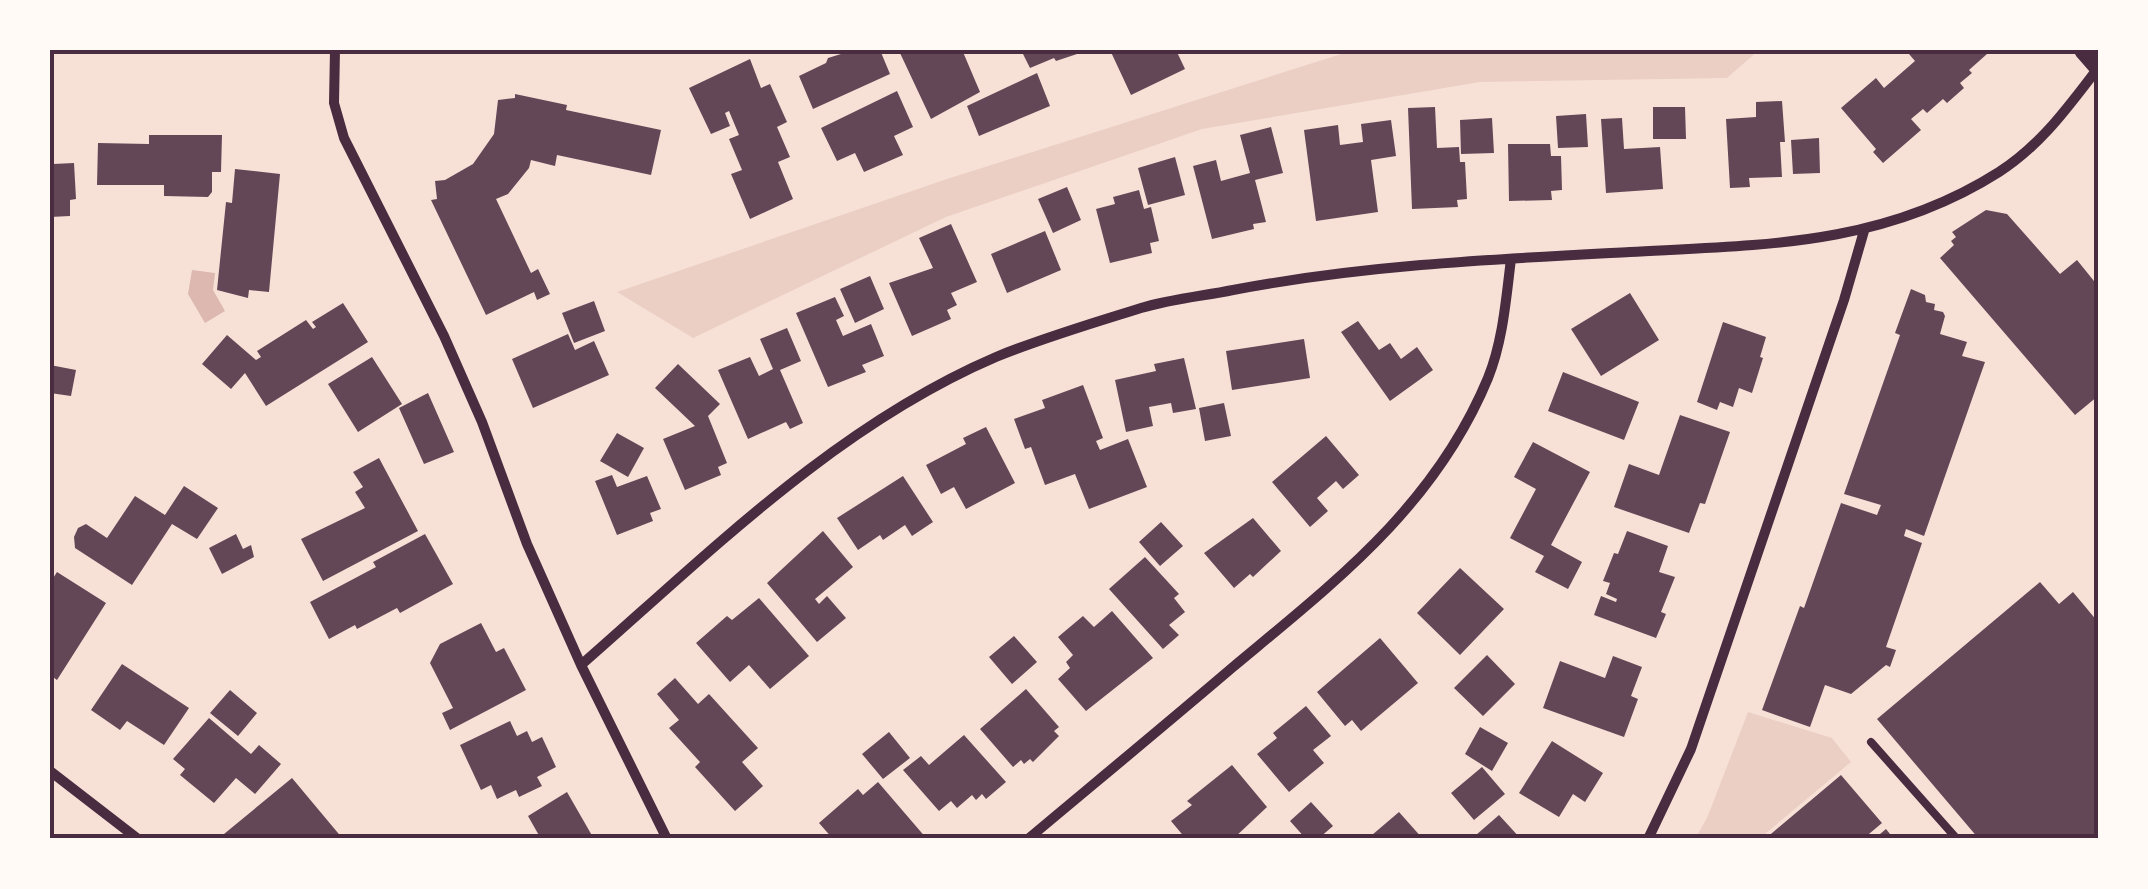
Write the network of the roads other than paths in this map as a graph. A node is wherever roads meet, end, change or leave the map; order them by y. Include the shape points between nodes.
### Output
1 (335, 50) edge
2 (2084, 50) edge
3 (2098, 67) edge
4 (1864, 231) junction
5 (1511, 259) junction
6 (581, 665) junction
7 (1872, 742) dead end
8 (50, 771) edge
9 (138, 839) edge
10 (667, 839) edge
11 (1028, 839) edge
12 (1648, 839) edge
13 (1957, 839) edge

1 - 6 street via 334,103 344,138 444,336
2 - 3 main road
3 - 4 street via 2044,137 2001,171 1920,212
4 - 5 street via 1784,244
4 - 12 street via 1691,749
5 - 6 street via 1297,278 1146,306 996,357 910,402 831,455 757,510
5 - 11 street via 1489,375 1436,474 1404,515 1336,582
6 - 10 street
7 - 13 lane
8 - 9 street

